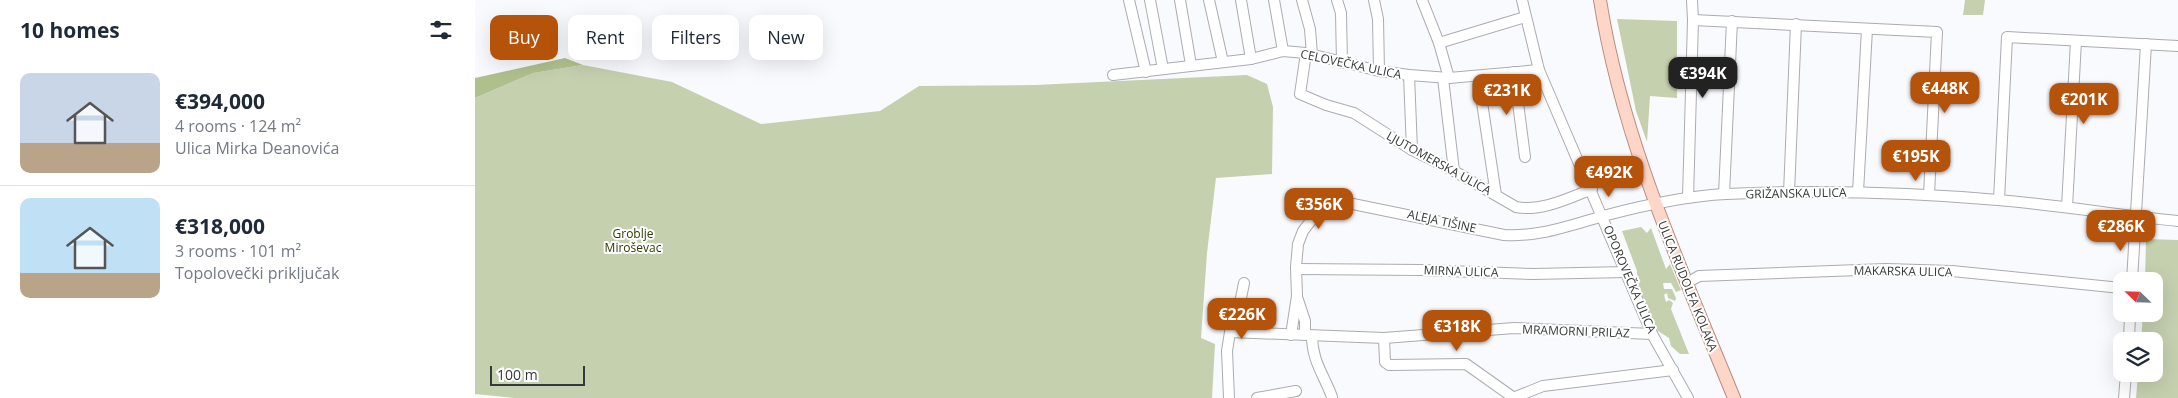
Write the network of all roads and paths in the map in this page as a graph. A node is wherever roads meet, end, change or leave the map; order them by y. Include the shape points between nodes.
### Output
1 (1129, 0) edge
2 (1150, 0) edge
3 (1180, 0) edge
4 (1209, 0) edge
5 (1241, 0) edge
6 (1274, 0) edge
7 (1302, 0) edge
8 (1337, 0) edge
9 (1374, 0) edge
10 (1422, 0) edge
11 (1522, 0) edge
12 (1600, 0) edge
13 (1692, 0) edge
14 (1525, 17) junction
15 (1693, 20) junction
16 (1732, 22) junction
17 (1797, 24) junction
18 (1867, 29) junction
19 (2076, 41) junction
20 (1439, 43) junction
21 (2146, 44) junction
22 (2178, 46) edge
23 (1283, 51) junction
24 (1309, 54) junction
25 (1251, 59) junction
26 (1223, 62) junction
27 (1342, 63) junction
28 (1191, 65) junction
29 (1163, 69) junction
30 (1539, 70) junction
31 (1146, 72) junction
32 (1379, 72) junction
33 (1514, 72) junction
34 (1113, 75) dead end
35 (1409, 76) junction
36 (1478, 76) junction
37 (1446, 78) junction
38 (1412, 150) junction
39 (1525, 157) dead end
40 (1455, 171) junction
41 (1592, 189) junction
42 (1858, 192) junction
43 (1789, 193) junction
44 (1724, 194) junction
45 (1496, 195) junction
46 (1929, 195) junction
47 (1688, 198) junction
48 (1999, 200) junction
49 (1654, 204) junction
50 (2067, 207) junction
51 (1603, 216) junction
52 (2136, 216) junction
53 (2178, 221) edge
54 (1296, 269) junction
55 (1626, 272) junction
56 (2133, 272) edge
57 (1244, 283) dead end
58 (1687, 283) junction
59 (2113, 287) edge
60 (1297, 296) junction
61 (1230, 332) junction
62 (1653, 334) junction
63 (1291, 335) junction
64 (1308, 335) junction
65 (1384, 338) junction
66 (1673, 370) junction
67 (2125, 382) edge
68 (1296, 391) dead end
69 (1332, 397) edge
70 (1229, 398) edge
71 (1257, 398) edge
72 (1513, 398) edge
73 (1688, 398) edge
74 (1734, 398) edge
75 (2124, 398) edge

1 - 31 street
2 - 29 street
3 - 28 street
4 - 26 street
5 - 25 street
6 - 23 street, CELOVEČKA ULICA
7 - 24 street via 1310,29
8 - 27 street via 1341,13
9 - 32 street via 1378,19
10 - 20 street
11 - 14 street, OPOROVEČKA ULICA
12 - 49 main road, ULICA RUDOLFA KOLAKA via 1628,124
13 - 15 street
14 - 20 street
14 - 30 street, OPOROVEČKA ULICA
15 - 16 street
15 - 47 street
16 - 17 street
16 - 44 street
17 - 18 street
17 - 43 street
18 - 42 street
18 - 46 street via 1937,32
19 - 21 street
19 - 48 street via 2007,37
19 - 50 street
20 - 37 street
21 - 22 street
21 - 52 street
23 - 24 street, CELOVEČKA ULICA
23 - 25 street, CELOVEČKA ULICA
24 - 27 street, CELOVEČKA ULICA
24 - 38 street, LJUTOMERSKA ULICA via 1300,94 1354,113
25 - 26 street, CELOVEČKA ULICA
26 - 28 street, CELOVEČKA ULICA
27 - 32 street, CELOVEČKA ULICA
28 - 29 street, CELOVEČKA ULICA
29 - 31 street, CELOVEČKA ULICA
30 - 33 street, CELOVEČKA ULICA
30 - 41 street, OPOROVEČKA ULICA
31 - 34 street, CELOVEČKA ULICA
32 - 35 street, CELOVEČKA ULICA
33 - 36 street, CELOVEČKA ULICA
33 - 39 street
35 - 37 street, CELOVEČKA ULICA
35 - 38 street
36 - 37 street, CELOVEČKA ULICA
36 - 45 street
37 - 40 street
38 - 40 street, LJUTOMERSKA ULICA
40 - 45 street, LJUTOMERSKA ULICA
41 - 45 street, LJUTOMERSKA ULICA via 1527,209 1516,207
41 - 51 street, OPOROVEČKA ULICA
42 - 43 street, GRIŽANSKA ULICA
42 - 46 street, GRIŽANSKA ULICA
43 - 44 street, GRIŽANSKA ULICA
44 - 47 street, GRIŽANSKA ULICA
46 - 48 street, GRIŽANSKA ULICA
47 - 49 street, GRIŽANSKA ULICA
48 - 50 street, GRIŽANSKA ULICA
49 - 51 street, ALEJA TIŠINE
49 - 58 main road, ULICA RUDOLFA KOLAKA
50 - 52 street, GRIŽANSKA ULICA
51 - 54 street, ALEJA TIŠINE via 1554,232 1515,236 1391,210 1337,204 1320,212 1303,231 1298,244
51 - 55 street, OPOROVEČKA ULICA
52 - 53 street, GRIŽANSKA ULICA
52 - 56 street
54 - 55 street, MIRNA ULICA via 1533,274
54 - 60 street, ALEJA TIŠINE
55 - 62 street, OPOROVEČKA ULICA
57 - 61 street
58 - 59 street, MAKARSKA ULICA via 1699,276 1886,269 1952,271
58 - 74 main road, ULICA RUDOLFA KOLAKA
60 - 63 street, ALEJA TIŠINE
60 - 64 street, ALEJA TIŠINE
61 - 63 street, MRAMORNI PRILAZ
61 - 70 street via 1227,364
62 - 65 street, MRAMORNI PRILAZ via 1514,328
62 - 66 street, OPOROVEČKA ULICA
63 - 64 street, MRAMORNI PRILAZ
64 - 65 street, MRAMORNI PRILAZ
64 - 69 street, ALEJA TIŠINE via 1319,372
65 - 72 street via 1385,362 1389,365 1466,364
66 - 72 street via 1543,386
66 - 73 street, OPOROVEČKA ULICA
67 - 75 street
68 - 71 street

